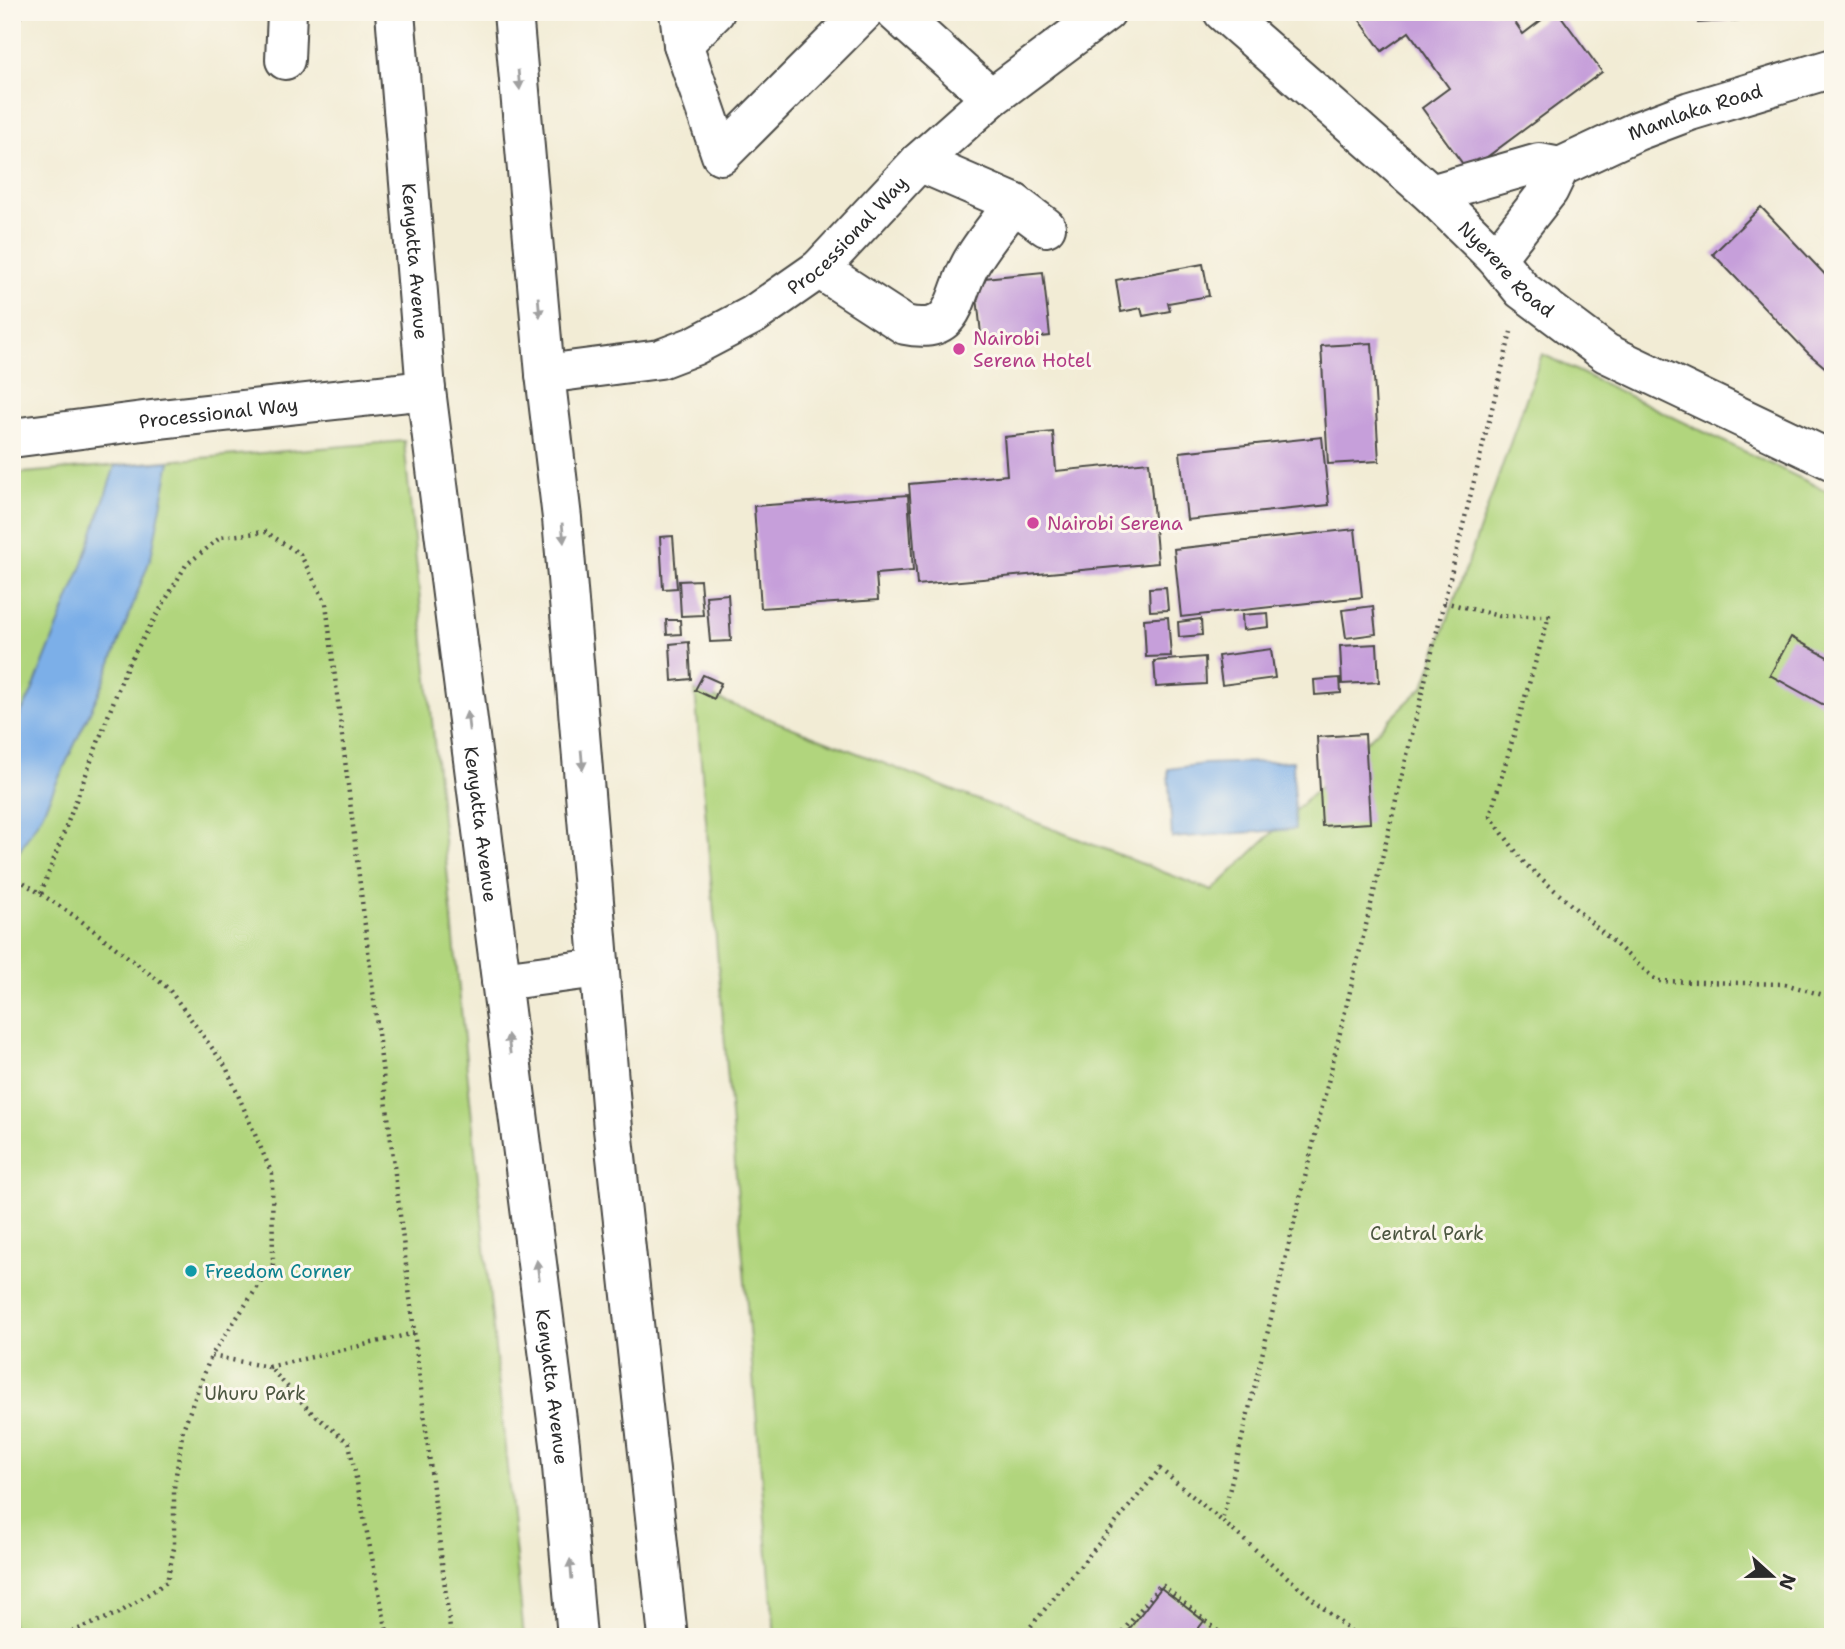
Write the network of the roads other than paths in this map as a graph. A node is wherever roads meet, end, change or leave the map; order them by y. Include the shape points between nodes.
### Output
1 (287, 12) edge
2 (395, 12) edge
3 (513, 12) edge
4 (715, 12) edge
5 (864, 12) edge
6 (895, 12) edge
7 (1106, 12) edge
8 (1223, 12) edge
9 (681, 28) edge
10 (285, 60) dead end
11 (1833, 68) edge
12 (991, 98) junction
13 (919, 162) junction
14 (1560, 167) junction
15 (1431, 194) junction
16 (1014, 203) junction
17 (1045, 227) dead end
18 (1496, 258) junction
19 (819, 270) junction
20 (545, 374) junction
21 (426, 390) junction
22 (12, 438) edge
23 (1833, 461) edge
24 (599, 968) junction
25 (501, 981) junction
26 (577, 1637) edge
27 (668, 1637) edge

1 - 10 main road
2 - 21 main road, Kenyatta Avenue
3 -> 20 main road
4 - 9 main road
5 - 9 main road via 721,155
6 - 12 main road
7 - 12 main road, Processional Way
8 - 15 main road, Nyerere Road
11 - 14 main road, Mamlaka Road via 1690,111
12 - 13 main road, Processional Way
13 - 16 main road
13 - 19 main road, Processional Way
14 - 15 main road, Mamlaka Road via 1539,163
14 - 18 main road via 1549,190
15 - 18 main road, Nyerere Road
16 - 17 main road
16 - 19 main road via 970,265 953,311 933,326 905,325
18 - 23 main road, Nyerere Road via 1522,290 1606,353
19 - 20 main road, Processional Way via 753,315 682,351 660,359
20 -> 24 main road via 562,518
21 - 22 main road, Processional Way
25 -> 21 main road, Kenyatta Avenue
24 - 25 main road
24 - 27 main road
26 -> 25 main road, Kenyatta Avenue via 560,1444

